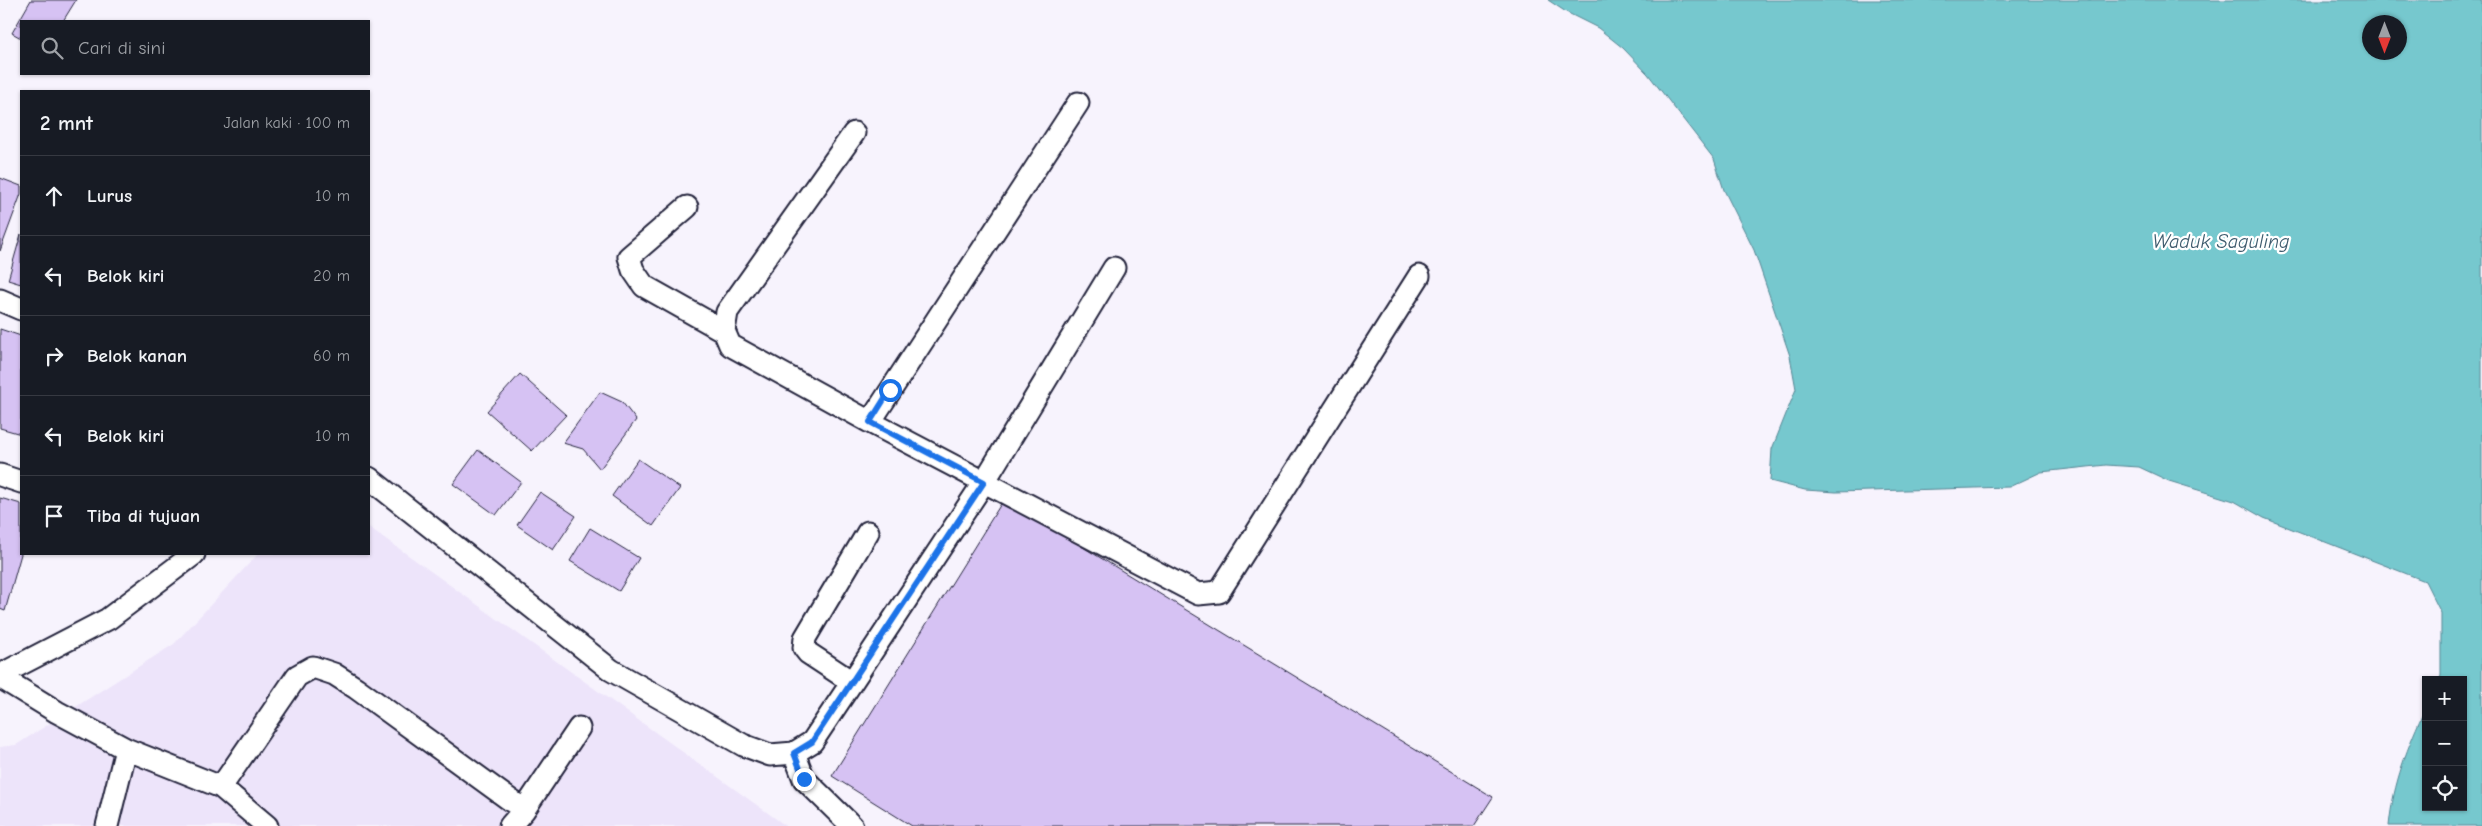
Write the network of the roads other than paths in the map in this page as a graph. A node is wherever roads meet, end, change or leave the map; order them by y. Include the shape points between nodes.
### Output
1 (1078, 102) dead end
2 (854, 133) dead end
3 (687, 207) dead end
4 (1114, 268) dead end
5 (1419, 276) dead end
6 (0, 300) edge
7 (20, 309) edge
8 (724, 331) junction
9 (870, 422) junction
10 (0, 476) edge
11 (370, 479) edge
12 (20, 482) edge
13 (984, 482) junction
14 (868, 532) dead end
15 (193, 555) edge
16 (0, 676) edge
17 (852, 682) junction
18 (579, 728) dead end
19 (126, 749) junction
20 (794, 753) junction
21 (221, 787) junction
22 (524, 810) junction
23 (107, 826) edge
24 (267, 826) edge
25 (510, 826) edge
26 (852, 826) edge

1 - 9 lane
2 - 8 lane via 727,312
3 - 8 lane via 629,257 644,286
4 - 13 lane
5 - 13 lane via 1219,592 1198,594
6 - 7 lane
8 - 9 lane via 730,345
9 - 13 lane
10 - 12 lane
11 - 20 lane via 611,670 743,745 770,755
13 - 17 lane
14 - 17 lane via 803,644 808,653
15 - 16 lane via 108,619
16 - 19 lane via 56,712
17 - 20 lane via 812,742
18 - 22 lane
19 - 21 lane
19 - 23 lane
20 - 26 lane via 804,779
21 - 22 lane via 297,676 312,667 334,674 356,688
21 - 24 lane
22 - 25 lane

